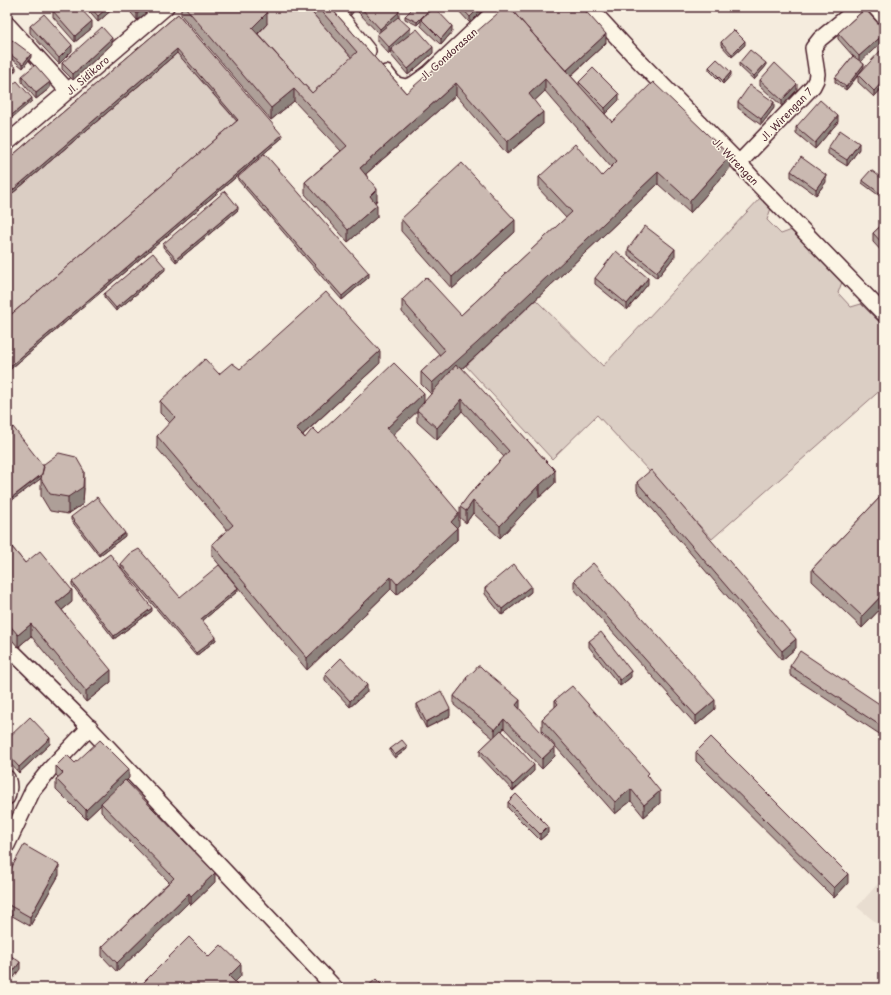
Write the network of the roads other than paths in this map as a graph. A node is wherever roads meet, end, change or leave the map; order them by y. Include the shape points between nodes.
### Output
1 (166, 7) edge
2 (332, 7) edge
3 (499, 7) edge
4 (589, 7) edge
5 (859, 7) edge
6 (875, 7) edge
7 (884, 17) edge
8 (7, 24) edge
9 (68, 91) junction
10 (7, 143) edge
11 (739, 163) junction
12 (884, 314) edge
13 (7, 646) edge
14 (90, 728) junction
15 (7, 778) edge
16 (7, 797) edge
17 (7, 845) edge
18 (335, 988) edge

1 - 9 street, Jl. Sidikoro
2 - 3 street, Jl. Gondorasan via 393,82 406,87 429,73
4 - 11 street, Jl. Wirengan
5 - 11 street, Jl. Wirengan 7 via 815,44 813,48 816,80 813,86
6 - 7 street
8 - 9 street
9 - 10 street, Jl. Sidikoro
11 - 12 street, Jl. Wirengan
13 - 14 street
14 - 17 street via 33,790
14 - 18 street
15 - 16 street

